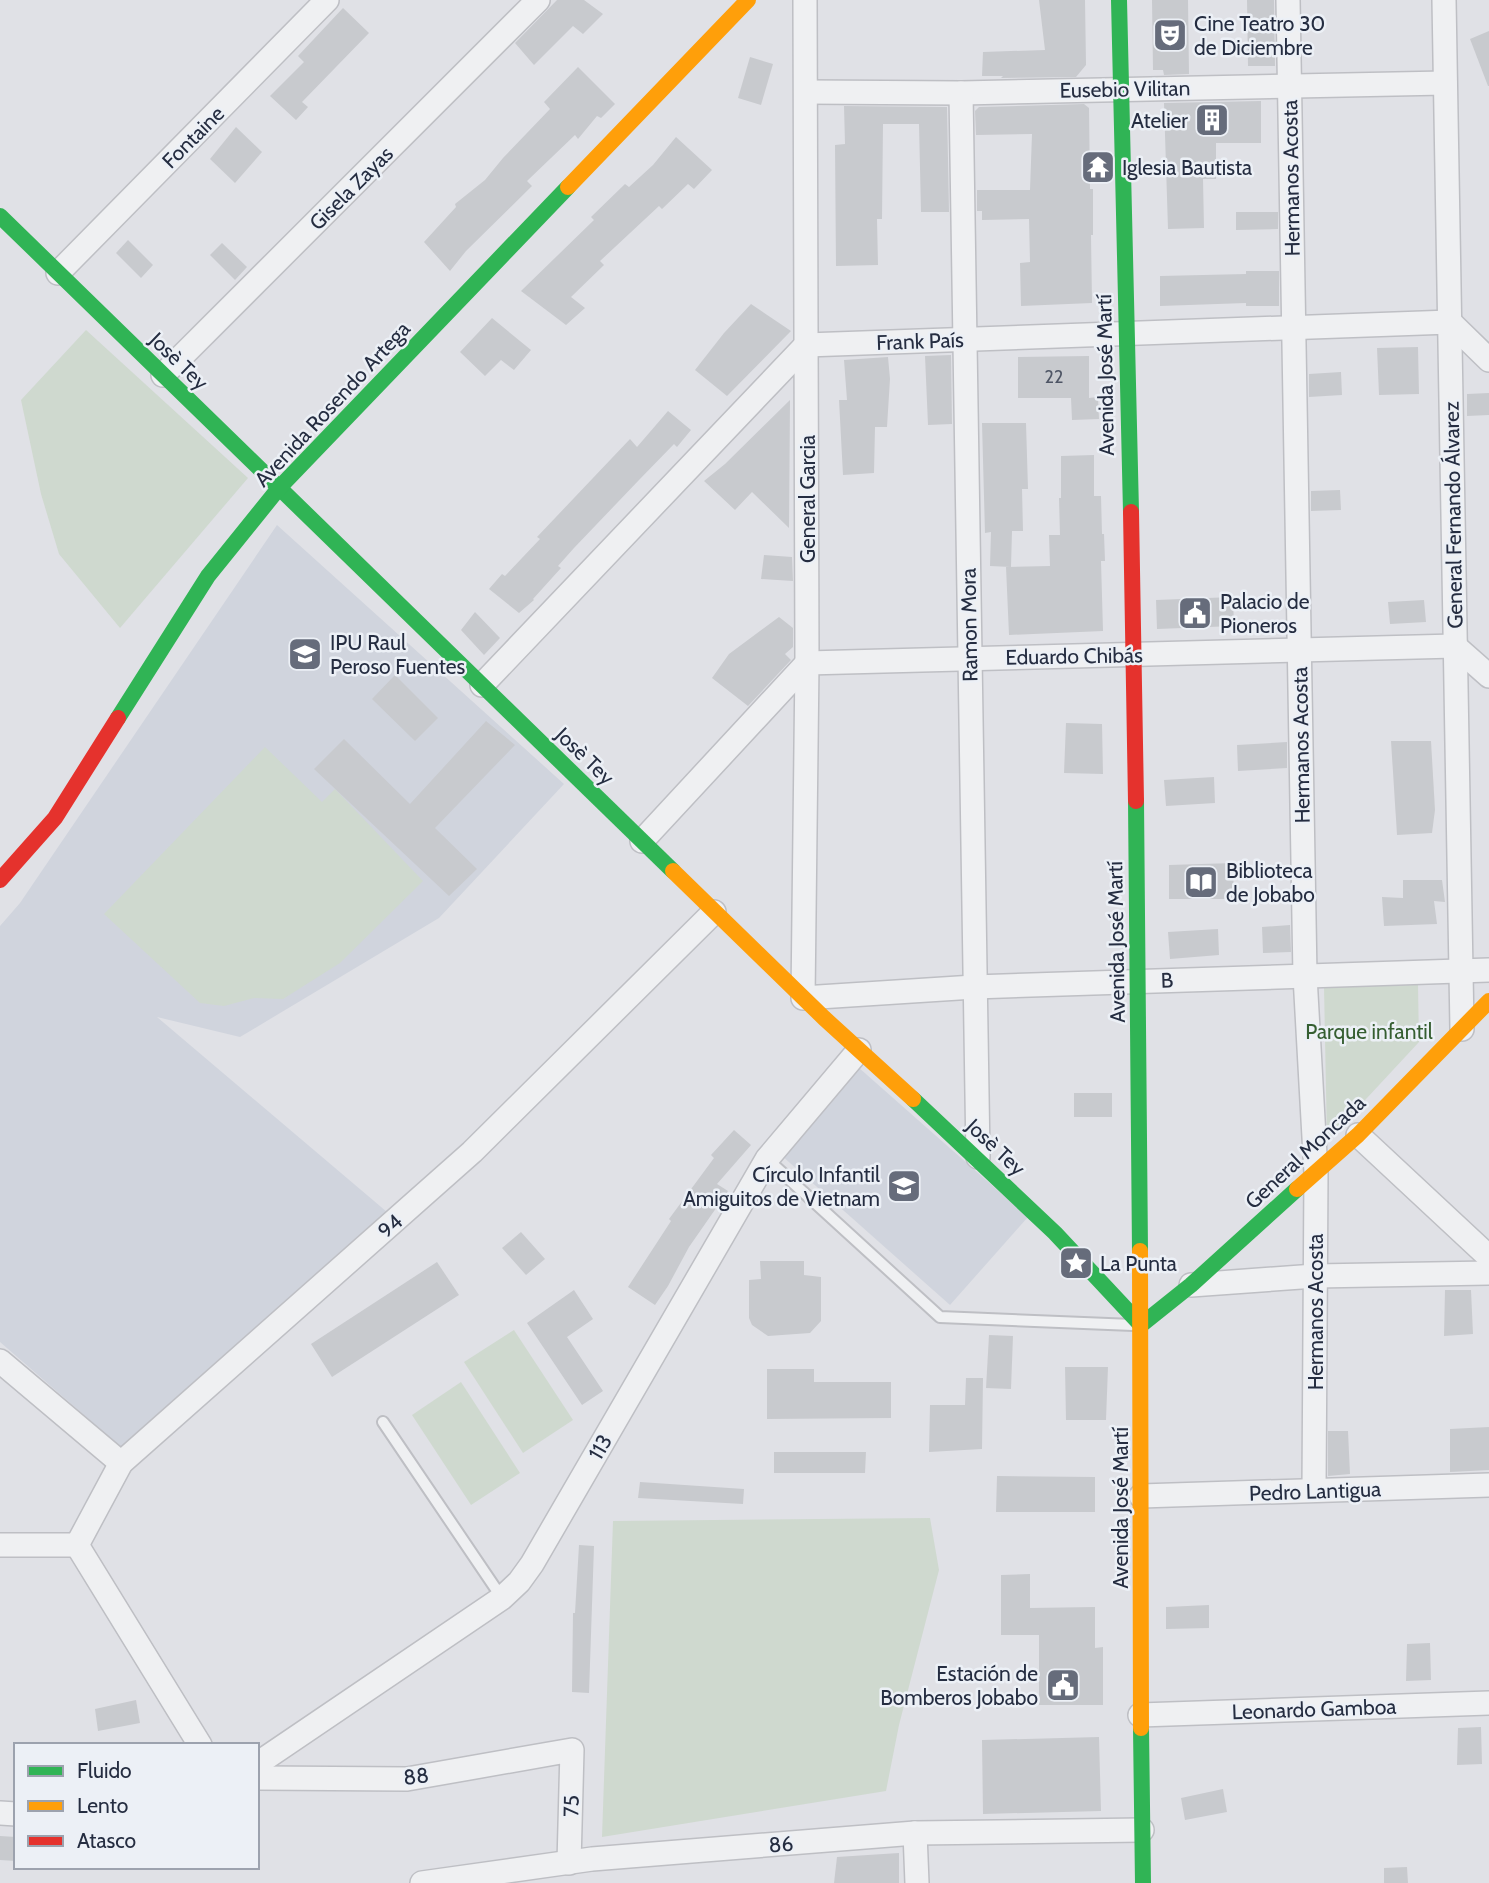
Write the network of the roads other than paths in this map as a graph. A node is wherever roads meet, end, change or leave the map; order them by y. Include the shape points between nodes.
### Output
1 (327, 0) edge
2 (538, 0) edge
3 (748, 0) edge
4 (805, 0) edge
5 (1119, 0) edge
6 (1288, 0) edge
7 (1444, 0) edge
8 (1445, 83) junction
9 (1289, 85) junction
10 (1121, 89) junction
11 (806, 92) junction
12 (961, 93) junction
13 (0, 216) edge
14 (58, 273) junction
15 (1450, 322) junction
16 (1294, 328) junction
17 (1126, 334) junction
18 (964, 340) junction
19 (806, 345) junction
20 (1489, 360) edge
21 (163, 375) junction
22 (279, 488) junction
23 (1455, 646) junction
24 (1299, 650) junction
25 (1132, 654) junction
26 (969, 658) junction
27 (807, 663) junction
28 (1489, 676) edge
29 (482, 685) junction
30 (642, 841) junction
31 (0, 880) edge
32 (714, 912) junction
33 (1489, 970) edge
34 (1461, 971) junction
35 (1305, 976) junction
36 (1139, 981) junction
37 (974, 987) junction
38 (803, 998) junction
39 (1489, 1001) edge
40 (1462, 1029) junction
41 (859, 1050) junction
42 (1358, 1135) junction
43 (978, 1157) junction
44 (767, 1159) junction
45 (1316, 1173) junction
46 (1489, 1257) edge
47 (1489, 1273) edge
48 (1315, 1276) junction
49 (1104, 1281) junction
50 (1153, 1283) junction
51 (1191, 1285) junction
52 (1141, 1325) junction
53 (0, 1361) edge
54 (383, 1422) dead end
55 (121, 1464) junction
56 (1489, 1485) edge
57 (1314, 1490) junction
58 (1141, 1496) junction
59 (0, 1545) edge
60 (77, 1545) junction
61 (502, 1598) junction
62 (1489, 1703) edge
63 (1140, 1715) junction
64 (199, 1743) edge
65 (572, 1750) joint
66 (259, 1763) edge
67 (259, 1777) edge
68 (1142, 1830) junction
69 (915, 1833) junction
70 (569, 1863) junction
71 (422, 1883) edge
72 (917, 1883) edge
73 (1143, 1883) edge

1 - 14 street, Fontaine
2 - 21 street, Gisela Zayas
3 - 22 main road, Avenida Rosendo Artega
4 - 11 street, General Garcia
5 - 10 main road, Avenida José Martí
6 - 9 street, Hermanos Acosta
7 - 8 street, General Fernando Álvarez
8 - 9 street, Eusebio Vilitan
8 - 15 street, General Fernando Álvarez
9 - 10 street, Eusebio Vilitan
9 - 16 street, Hermanos Acosta
10 - 12 street, Eusebio Vilitan
10 - 17 main road, Avenida José Martí
11 - 12 street, Eusebio Vilitan
11 - 19 street, General Garcia
12 - 18 street, Ramon Mora
13 - 14 main road, Josè Tey
14 - 21 main road, Josè Tey
15 - 16 street, Frank País
15 - 20 street
15 - 23 street, General Fernando Álvarez
16 - 17 street, Frank País
16 - 24 street, Hermanos Acosta
17 - 18 street, Frank País
17 - 25 main road, Avenida José Martí
18 - 19 street, Frank País
18 - 26 street, Ramon Mora
19 - 27 street, General Garcia
19 - 29 street
21 - 22 main road, Josè Tey
22 - 29 main road, Josè Tey
22 - 31 main road, Avenida Rosendo Artega via 208,576 55,818
23 - 24 street, Eduardo Chibás
23 - 28 street
23 - 34 street, General Fernando Álvarez
24 - 25 street, Eduardo Chibás
24 - 35 street, Hermanos Acosta
25 - 26 street, Eduardo Chibás
25 - 36 main road, Avenida José Martí
26 - 27 street, Eduardo Chibás
26 - 37 street, Ramon Mora
27 - 30 street
27 - 38 street, General Garcia
29 - 30 main road, Josè Tey
30 - 32 main road, Josè Tey
32 - 38 main road, Josè Tey
32 - 55 street, 94 via 472,1152
33 - 34 street, B
34 - 35 street, B
34 - 40 street, General Fernando Álvarez
35 - 36 street, B
35 - 45 street, Hermanos Acosta
36 - 37 street, B
36 - 50 main road, Avenida José Martí
37 - 38 street, B
37 - 43 street, Ramon Mora
38 - 41 main road, Josè Tey
39 - 40 main road, General Moncada
40 - 42 main road, General Moncada
41 - 43 main road, Josè Tey
41 - 44 street, 113
42 - 45 main road, General Moncada
42 - 46 street
43 - 49 main road, Josè Tey
44 - 52 lane via 940,1317
44 - 61 street, 113 via 532,1564
45 - 48 street, Hermanos Acosta
45 - 51 main road, General Moncada
47 - 48 street
48 - 51 street
48 - 57 street, Hermanos Acosta
49 - 50 main road
49 - 52 main road, Josè Tey
50 - 51 main road
50 - 52 main road, Avenida José Martí
51 - 52 main road, General Moncada
52 - 58 main road, Avenida José Martí
53 - 55 street
54 - 61 lane
55 - 60 street, 94
56 - 57 street, Pedro Lantigua
57 - 58 street, Pedro Lantigua
58 - 63 main road, Avenida José Martí
59 - 60 street
60 - 64 street
61 - 66 street, 113
62 - 63 street, Leonardo Gamboa
63 - 68 main road, Avenida José Martí
65 - 67 street, 88 via 407,1779
65 - 70 street, 75
68 - 69 street, 86
68 - 73 main road, Avenida José Martí
69 - 70 street, 86
69 - 72 street
70 - 71 street, 86

